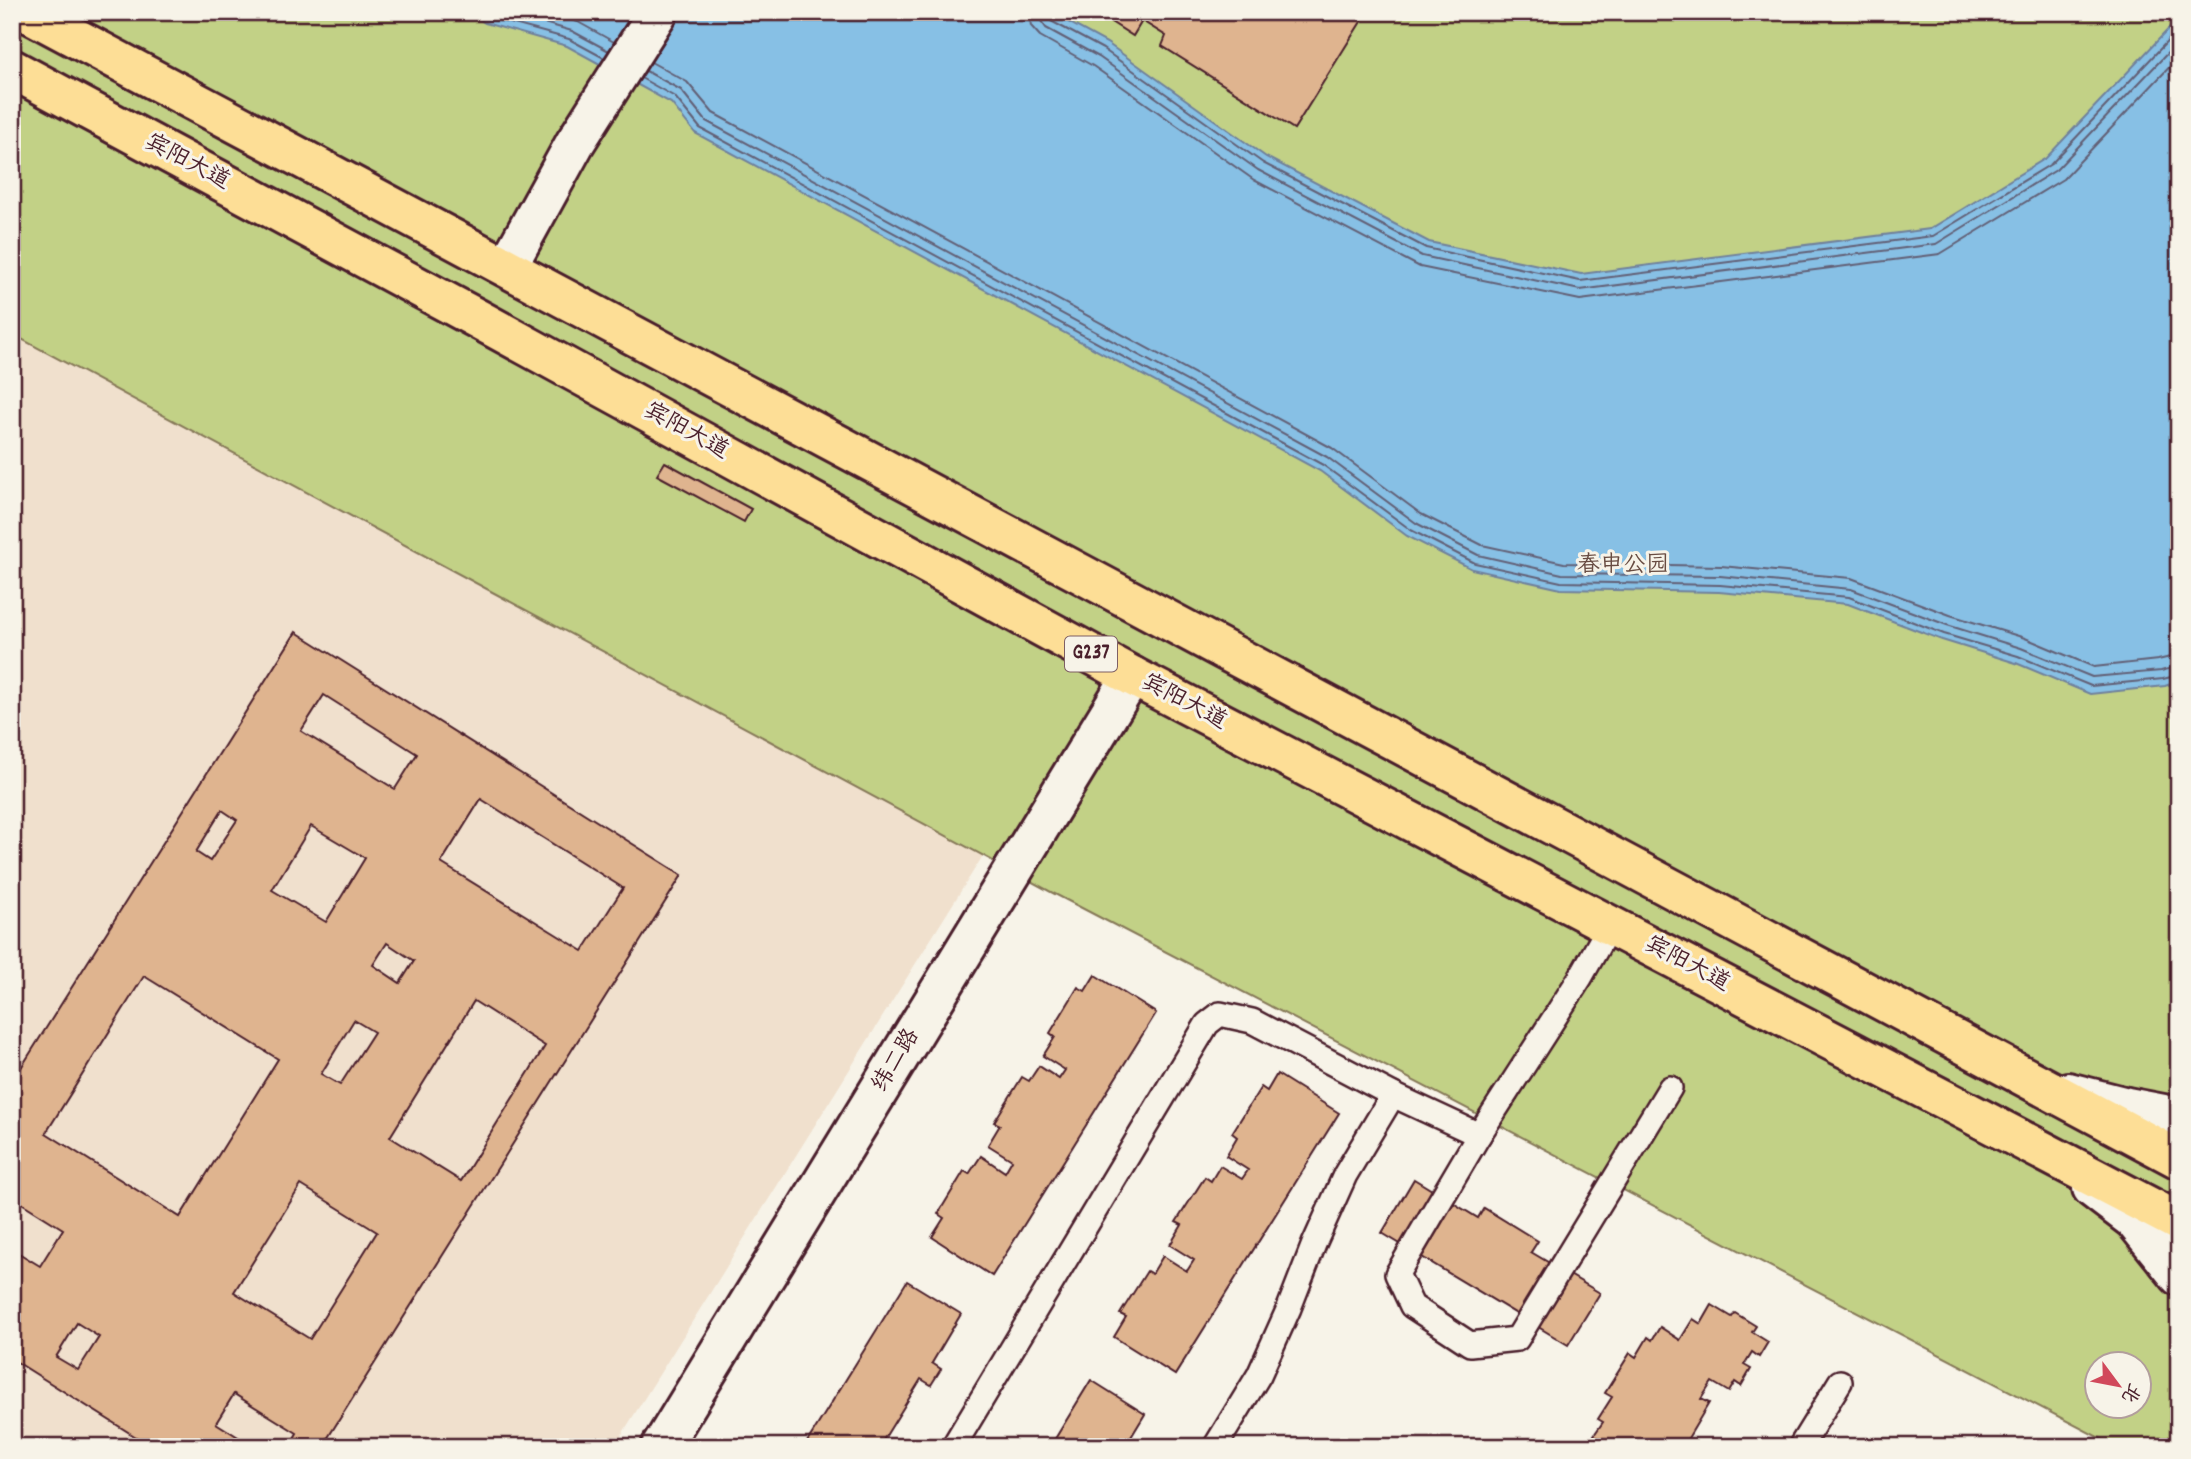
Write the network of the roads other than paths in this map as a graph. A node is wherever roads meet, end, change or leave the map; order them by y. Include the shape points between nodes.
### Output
1 (27, 12) edge
2 (53, 12) edge
3 (658, 12) edge
4 (90, 45) junction
5 (12, 69) edge
6 (12, 78) edge
7 (50, 89) junction
8 (507, 267) junction
9 (1132, 676) junction
10 (1610, 925) junction
11 (2041, 1085) junction
12 (1670, 1088) dead end
13 (1393, 1095) junction
14 (2179, 1117) edge
15 (1479, 1135) junction
16 (2042, 1151) junction
17 (2179, 1159) edge
18 (2179, 1222) edge
19 (2179, 1276) edge
20 (1840, 1382) dead end
21 (661, 1447) edge
22 (953, 1447) edge
23 (1215, 1447) edge
24 (1800, 1447) edge

1 - 4 highway
2 - 4 street
3 - 8 street via 575,143
4 - 8 highway
5 - 7 highway, 宾阳大道 / G237
6 - 7 street
7 - 9 highway, 宾阳大道 / G237
8 - 11 highway
9 - 10 highway, 宾阳大道 / G237
9 - 21 street, 纬二路
10 - 15 lane
10 - 16 highway, 宾阳大道 / G237
11 - 14 street
11 - 17 highway
12 - 15 lane via 1517,1339 1470,1344 1412,1306 1397,1274
13 - 15 lane
13 - 22 lane via 1252,1021 1220,1014 1207,1024
13 - 23 lane via 1345,1175 1259,1375
16 - 18 highway, 宾阳大道 / G237
16 - 19 street via 2134,1220
20 - 24 lane

